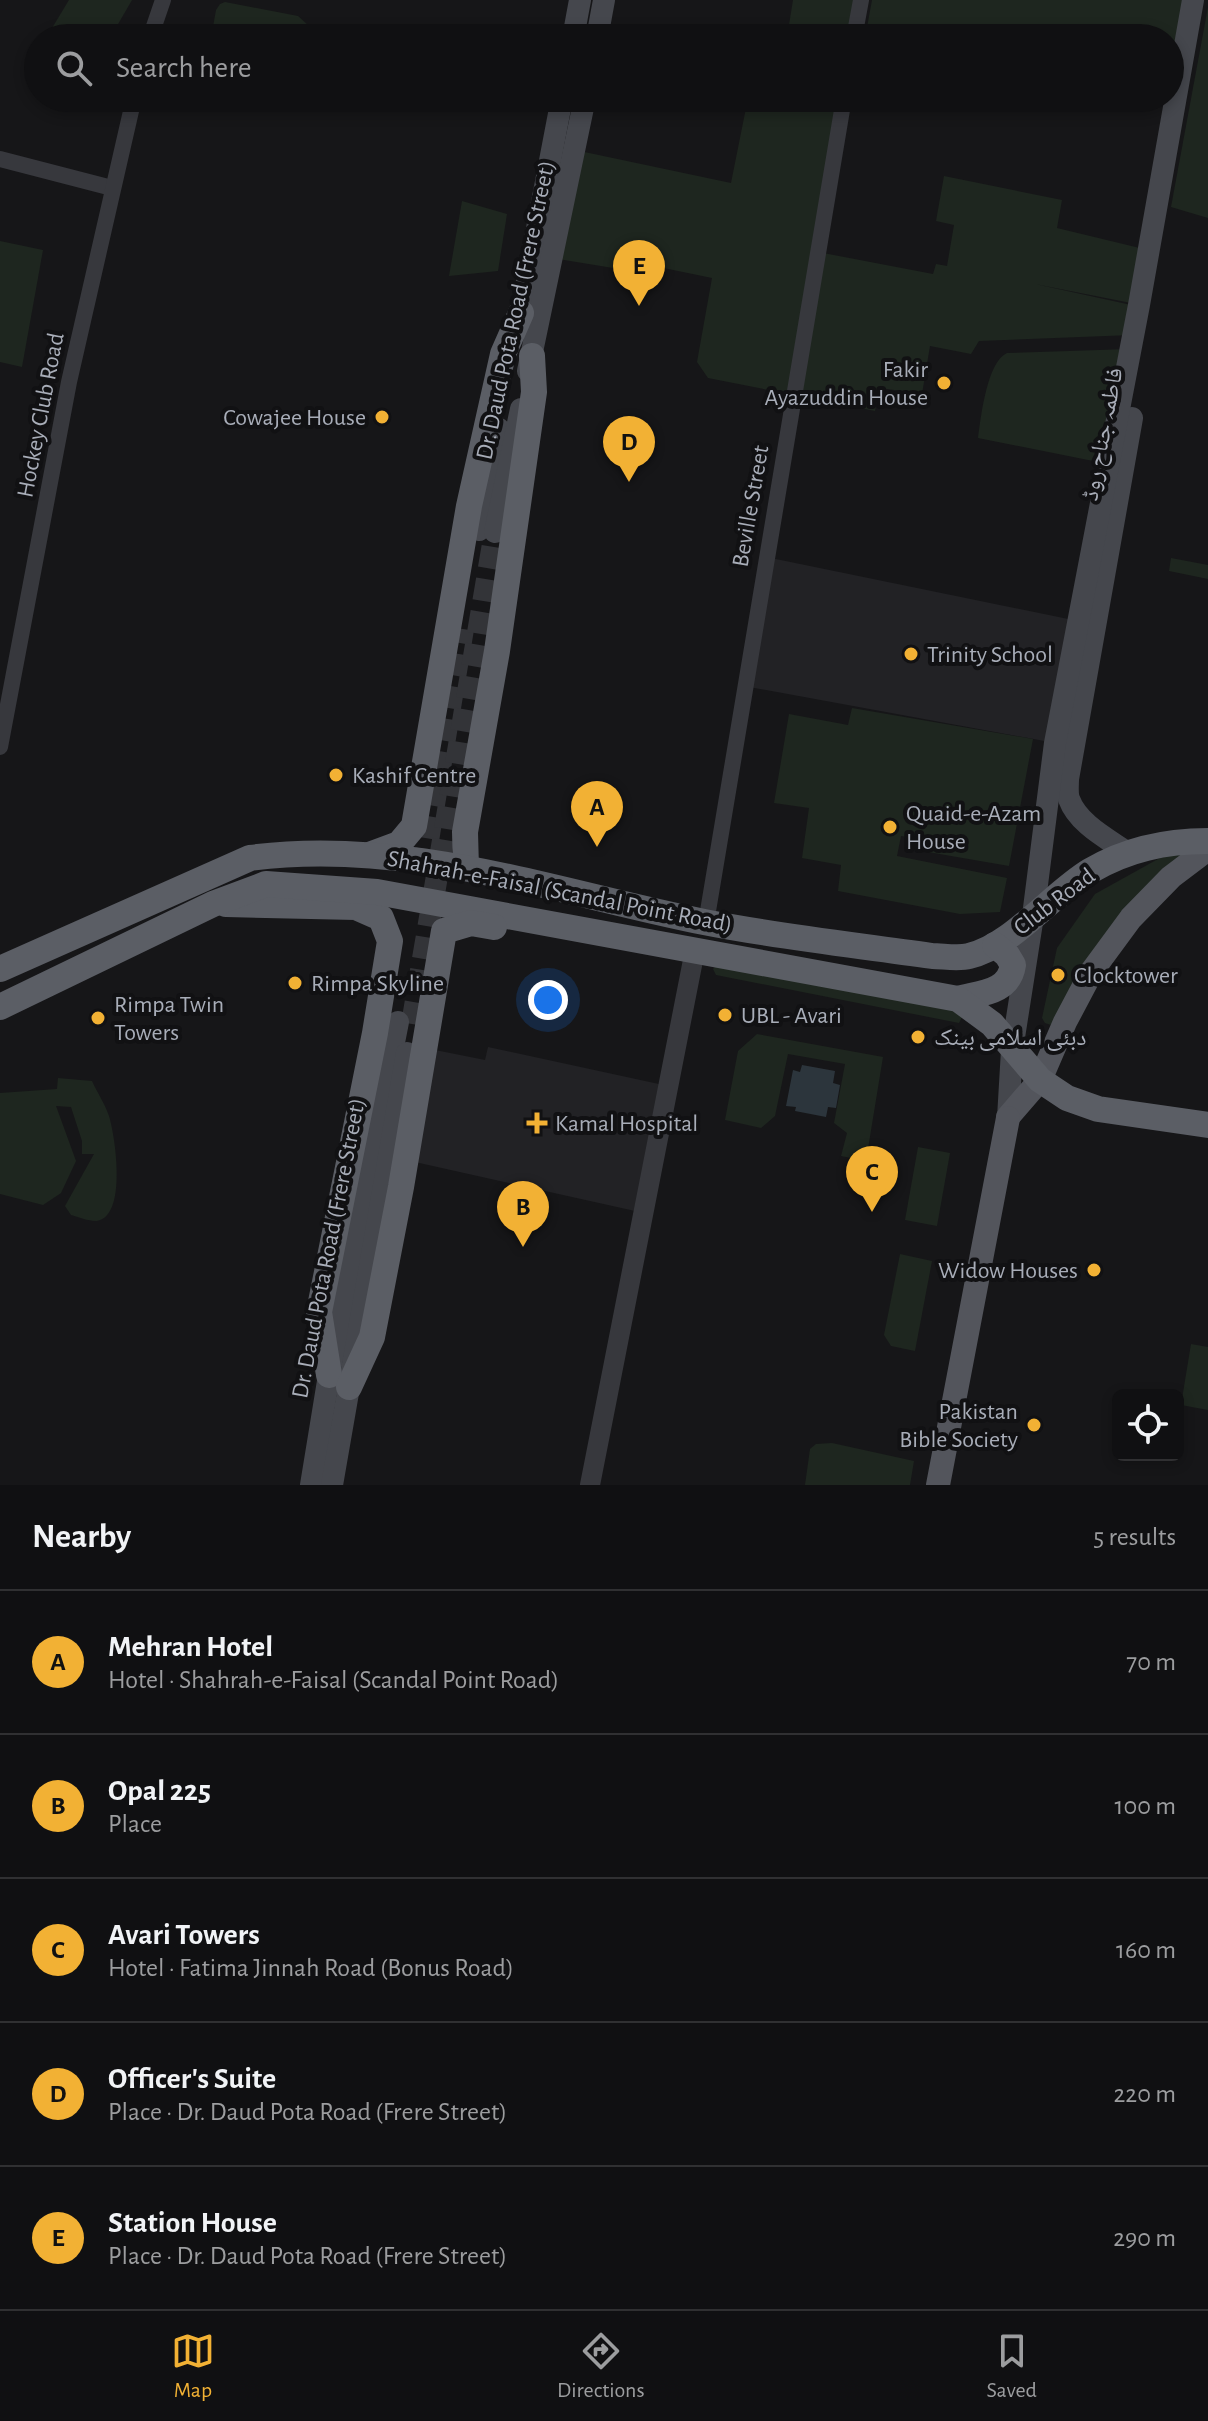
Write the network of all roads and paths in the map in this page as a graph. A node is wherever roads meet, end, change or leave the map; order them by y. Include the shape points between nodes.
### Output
1 (163, 0) edge
2 (580, 0) edge
3 (604, 0) edge
4 (861, 0) edge
5 (1193, 0) edge
6 (1208, 0) edge
7 (155, 24) edge
8 (576, 24) edge
9 (600, 24) edge
10 (857, 24) edge
11 (1184, 51) edge
12 (131, 112) edge
13 (559, 112) edge
14 (582, 112) edge
15 (842, 112) edge
16 (1173, 112) edge
17 (0, 159) edge
18 (112, 188) junction
19 (521, 313) junction
20 (532, 356) junction
21 (0, 747) edge
22 (1208, 841) edge
23 (1208, 849) edge
24 (1128, 853) junction
25 (372, 854) junction
26 (466, 868) junction
27 (213, 904) junction
28 (1033, 916) junction
29 (381, 918) junction
30 (706, 923) junction
31 (444, 931) junction
32 (589, 931) junction
33 (995, 945) junction
34 (695, 950) junction
35 (0, 969) edge
36 (958, 999) junction
37 (0, 1007) edge
38 (405, 1023) tunnel mouth
39 (1012, 1050) junction
40 (1040, 1080) junction
41 (1008, 1117) junction
42 (1208, 1125) edge
43 (339, 1381) junction
44 (311, 1485) edge
45 (332, 1485) edge
46 (590, 1485) edge
47 (938, 1485) edge

1 - 7 street
2 - 8 main road
3 - 9 main road
4 - 10 street
5 - 11 main road, فاطمہ جناح روڈ
6 - 24 main road, فاطمہ جناح روڈ via 1068,779 1068,798 1079,815
12 - 18 street, Hockey Club Road
13 - 19 main road, Dr. Daud Pota Road (Frere Street)
14 - 20 main road, Dr. Daud Pota Road (Frere Street)
15 - 30 street, Beville Street
16 - 28 main road, فاطمہ جناح روڈ via 1055,743
17 - 18 street
18 - 21 street, Hockey Club Road via 69,382
19 - 20 main road, Dr. Daud Pota Road (Frere Street) via 487,531
19 - 25 highway via 503,354 469,506 414,826 399,844
20 - 26 highway via 534,392 465,832
22 - 24 highway, Club Road via 1174,841
23 - 40 main road via 1171,877 1115,939 1092,971
24 - 28 highway, Club Road via 1089,871
25 - 26 highway, Shahrah-e-Faisal (Scandal Point Road)
25 - 35 highway, Shahrah-e-Faisal (Scandal Point Road) via 292,852 250,858
26 - 30 highway, Shahrah-e-Faisal (Scandal Point Road)
27 - 29 highway via 356,907
27 - 32 highway, Shahrah-e-Faisal (Scandal Point Road) via 266,884 280,885 377,892
27 - 37 highway, Shahrah-e-Faisal (Scandal Point Road)
28 - 33 highway, Club Road
28 - 39 main road, فاطمہ جناح روڈ
29 - 31 highway via 398,910 421,910 438,918
29 - 43 highway via 390,941 319,1312
30 - 33 highway, Shahrah-e-Faisal (Scandal Point Road) via 932,956 969,957
31 - 32 highway via 471,923 521,931
31 - 43 highway via 372,1337
32 - 34 highway, Shahrah-e-Faisal (Scandal Point Road)
33 - 36 highway via 1013,965 1008,982
34 - 36 highway, Shahrah-e-Faisal (Scandal Point Road)
34 - 46 street
36 - 39 highway via 992,1024
38 - 43 main road, Dr. Daud Pota Road (Frere Street)
39 - 40 highway
39 - 41 main road, فاطمہ جناح روڈ
40 - 41 main road
40 - 42 highway via 1067,1098 1098,1109
41 - 47 main road
43 - 44 main road, Dr. Daud Pota Road (Frere Street)
43 - 45 main road, Dr. Daud Pota Road (Frere Street)

